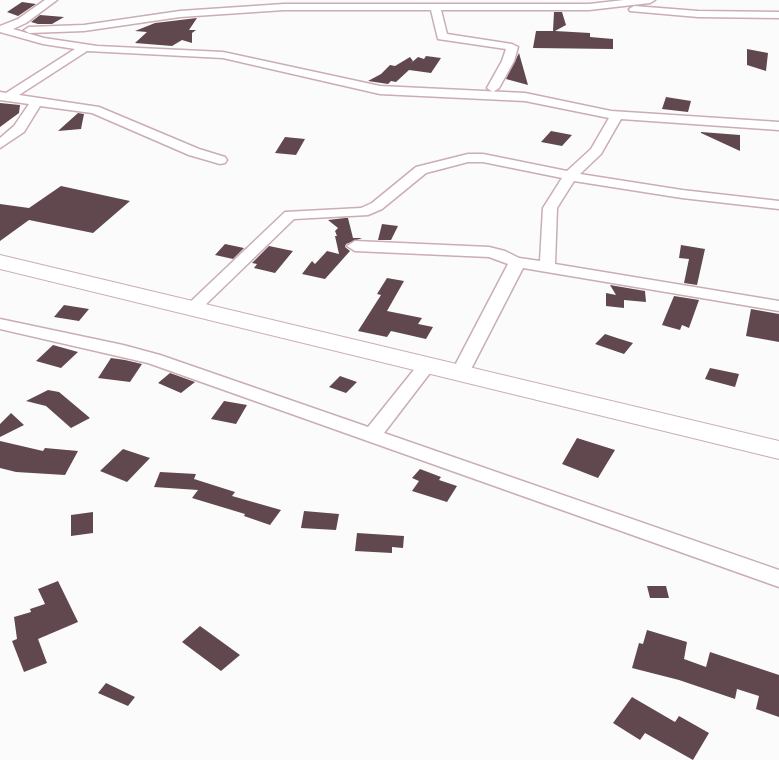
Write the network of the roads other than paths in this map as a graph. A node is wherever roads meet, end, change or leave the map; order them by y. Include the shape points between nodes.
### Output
1 (52, 0) edge
2 (195, 0) edge
3 (650, 0) edge
4 (351, 3) edge
5 (271, 4) edge
6 (432, 4) edge
7 (602, 6) junction
8 (180, 14) junction
9 (779, 15) edge
10 (133, 21) junction
11 (3, 30) edge
12 (92, 48) junction
13 (493, 88) junction
14 (445, 94) junction
15 (4, 97) edge
16 (525, 97) junction
17 (37, 101) junction
18 (617, 116) junction
19 (779, 126) edge
20 (0, 144) edge
21 (220, 160) dead end
22 (570, 176) junction
23 (779, 205) edge
24 (355, 246) dead end
25 (0, 262) edge
26 (515, 262) junction
27 (547, 267) junction
28 (779, 306) edge
29 (193, 308) junction
30 (0, 324) edge
31 (427, 365) junction
32 (460, 373) junction
33 (371, 436) junction
34 (779, 450) edge
35 (779, 579) edge

1 - 11 street
2 - 8 street
3 - 7 street
4 - 5 street
4 - 6 street
5 - 8 street
6 - 7 street
6 - 13 street via 442,37 512,48
7 - 9 street
8 - 10 street
10 - 11 street via 65,30
10 - 12 street
11 - 12 street
12 - 14 street via 216,54 380,90
12 - 15 street
13 - 14 street via 465,88
13 - 16 street
14 - 16 street
15 - 17 street
16 - 18 street
17 - 20 street via 19,129
17 - 21 street via 95,110
18 - 19 street
18 - 22 street via 596,151
22 - 23 street
22 - 27 street via 550,208
22 - 29 street via 468,158 421,170 370,210 290,215
24 - 26 street via 489,252
25 - 29 main road
26 - 27 street
26 - 32 street via 516,267
27 - 28 street
29 - 31 main road
30 - 33 street via 154,358
31 - 32 main road
31 - 33 street
32 - 34 main road
33 - 35 street

